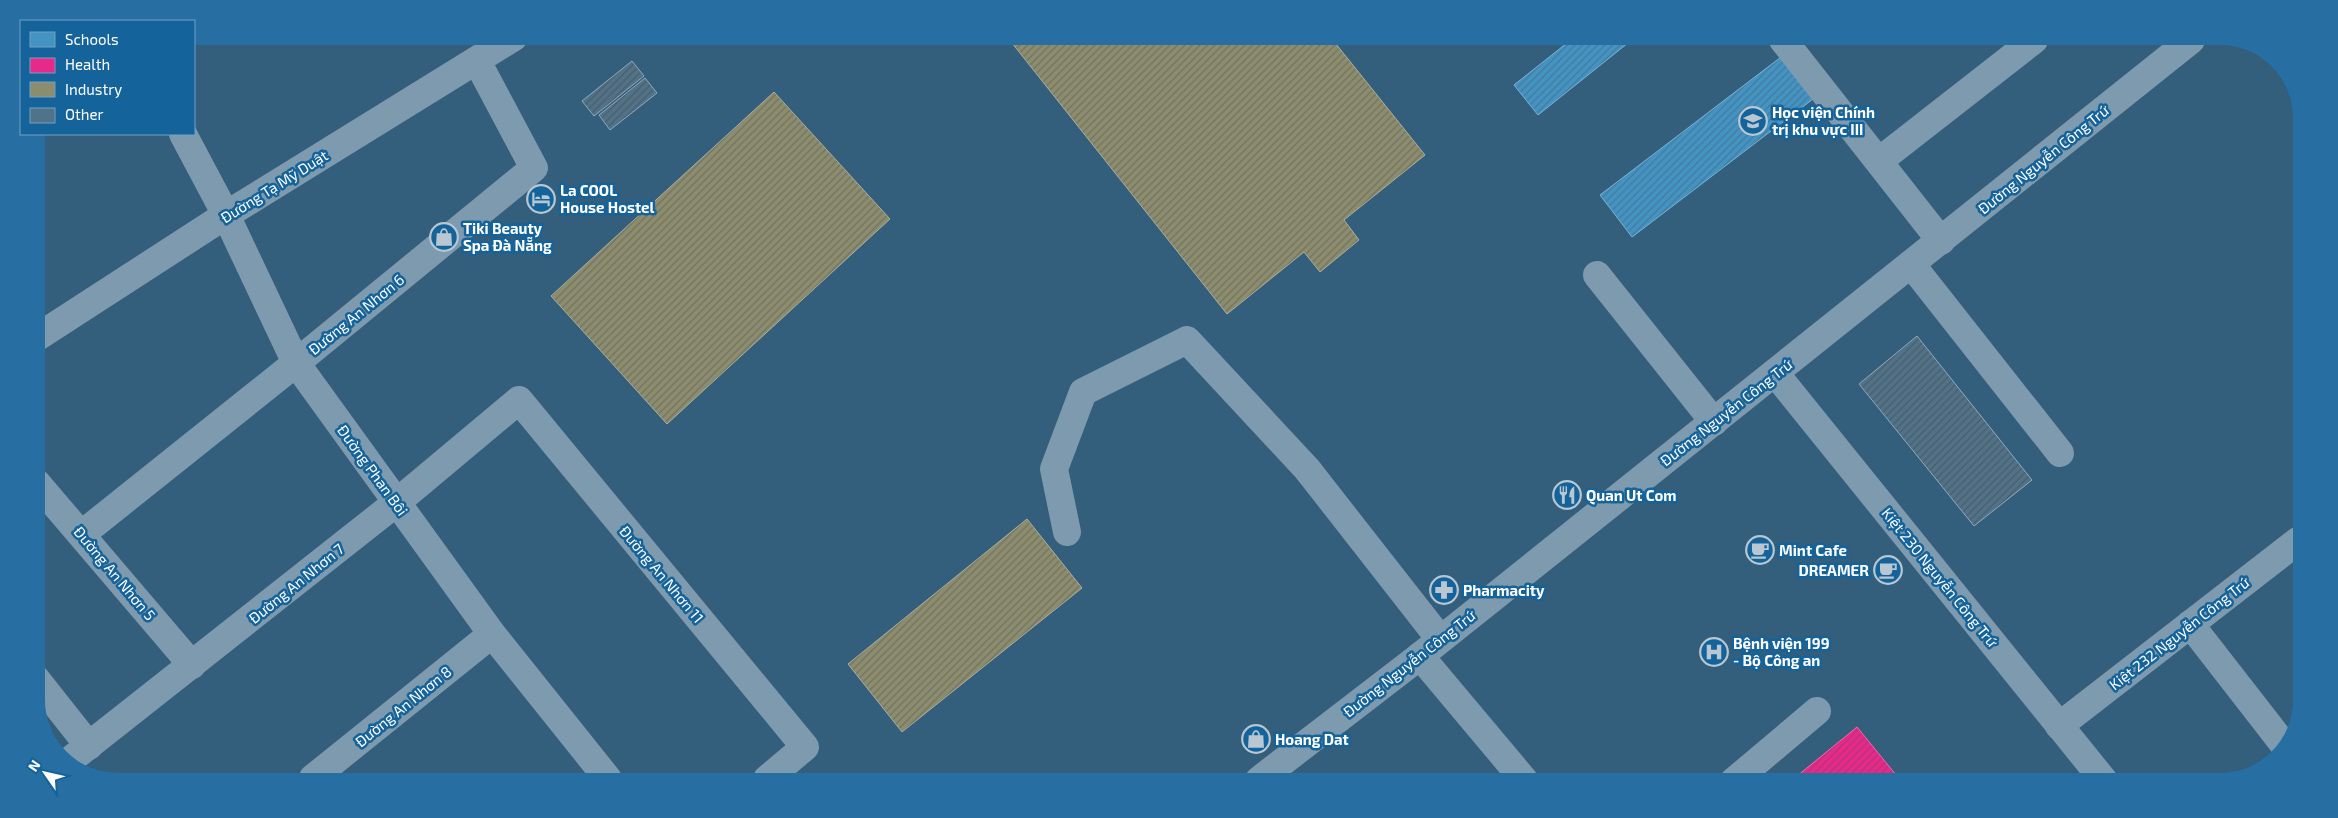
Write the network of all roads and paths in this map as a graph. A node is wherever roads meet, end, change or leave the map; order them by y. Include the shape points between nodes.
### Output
1 (502, 45) edge
2 (1787, 45) edge
3 (2028, 45) edge
4 (2185, 45) edge
5 (477, 61) junction
6 (184, 135) edge
7 (1879, 161) junction
8 (226, 215) junction
9 (1941, 241) junction
10 (1911, 264) junction
11 (1597, 275) dead end
12 (45, 332) edge
13 (296, 363) junction
14 (1775, 373) junction
15 (519, 400) joint
16 (1714, 422) junction
17 (2060, 453) dead end
18 (45, 492) edge
19 (396, 503) junction
20 (1067, 532) dead end
21 (82, 534) junction
22 (2293, 545) edge
23 (2190, 624) junction
24 (492, 634) junction
25 (1430, 648) junction
26 (192, 666) junction
27 (45, 694) edge
28 (1817, 711) dead end
29 (2060, 726) junction
30 (2281, 741) edge
31 (79, 753) edge
32 (319, 773) edge
33 (604, 773) edge
34 (775, 773) edge
35 (1268, 773) edge
36 (1519, 773) edge
37 (1743, 773) edge
38 (2097, 773) edge

1 - 5 street, Đường Tạ Mỹ Duật
2 - 7 street
3 - 7 street
4 - 9 street, Đường Nguyễn Công Trứ
5 - 8 street, Đường Tạ Mỹ Duật
5 - 13 street, Đường An Nhơn 6 via 534,168
6 - 8 street, Đường Phan Bôi
7 - 9 street
8 - 12 street, Đường Tạ Mỹ Duật
8 - 13 street, Đường Phan Bôi
9 - 10 street, Đường Nguyễn Công Trứ
10 - 14 street, Đường Nguyễn Công Trứ
10 - 17 street
11 - 16 street
13 - 19 street, Đường Phan Bôi
13 - 21 street, Đường An Nhơn 6
14 - 16 street, Đường Nguyễn Công Trứ
14 - 29 street, Kiệt 230 Nguyễn Công Trứ
15 - 19 street, Đường An Nhơn 7
15 - 34 street, Đường An Nhơn 11 via 805,747
16 - 25 street, Đường Nguyễn Công Trứ
18 - 21 street, Đường An Nhơn 5
19 - 24 street, Đường Phan Bôi
19 - 26 street, Đường An Nhơn 7
20 - 25 street via 1054,469 1083,392 1187,340 1307,469
21 - 26 street, Đường An Nhơn 5
22 - 23 street, Kiệt 232 Nguyễn Công Trứ
23 - 29 street, Kiệt 232 Nguyễn Công Trứ
23 - 30 street
24 - 32 street, Đường An Nhơn 8
24 - 33 street, Đường Phan Bôi
25 - 35 street, Đường Nguyễn Công Trứ
25 - 36 street
26 - 31 street, Đường An Nhơn 7
27 - 31 street
28 - 37 street
29 - 38 street, Kiệt 230 Nguyễn Công Trứ

